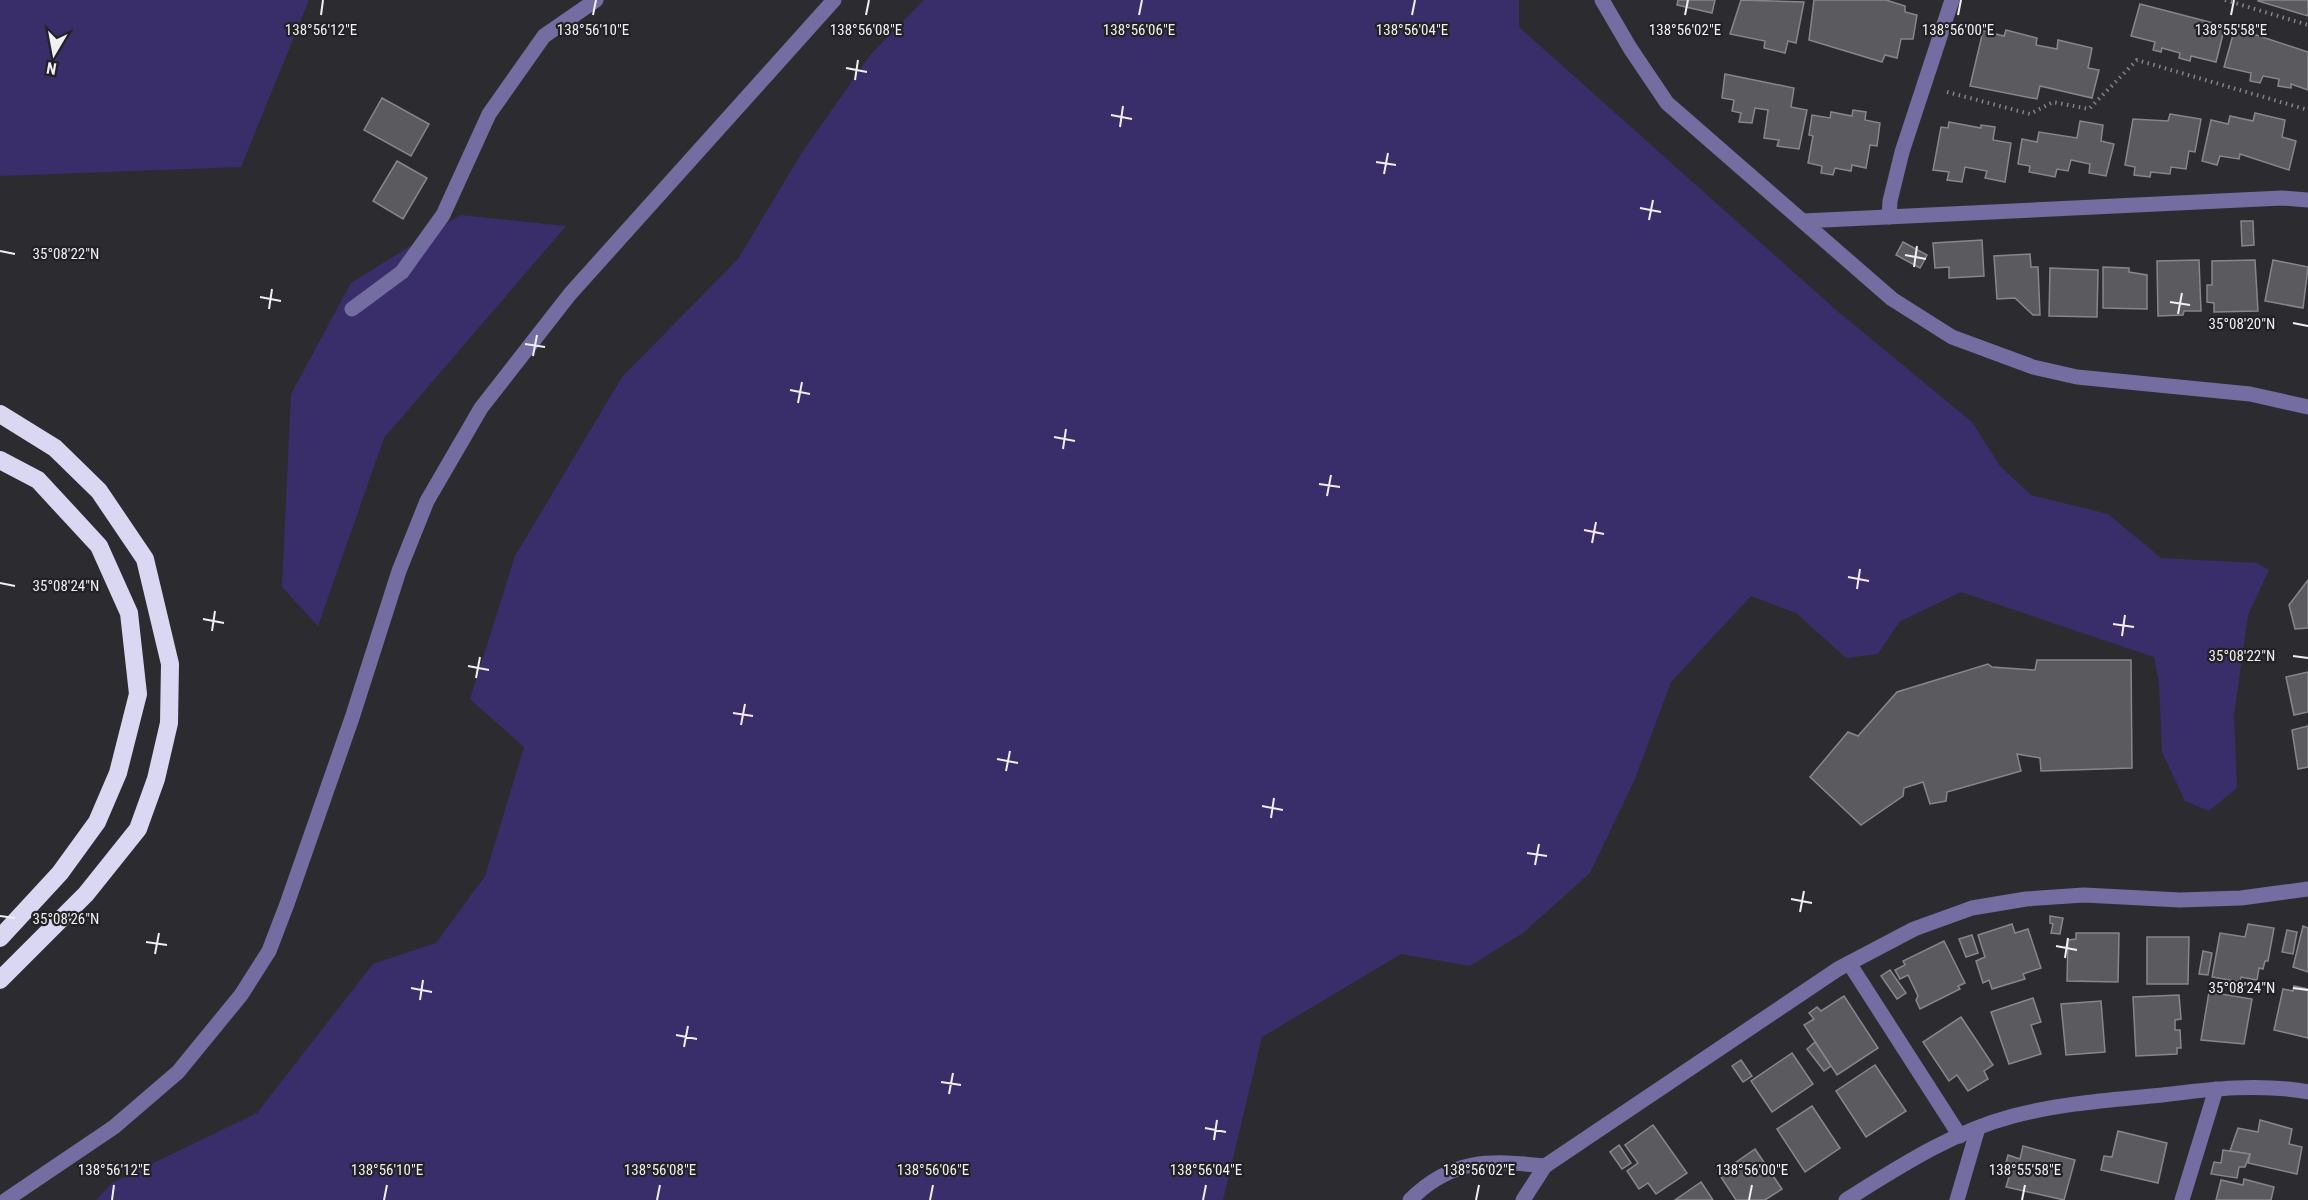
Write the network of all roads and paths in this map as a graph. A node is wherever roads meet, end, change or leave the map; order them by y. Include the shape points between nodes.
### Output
1 (596, 0) edge
2 (834, 0) edge
3 (1602, 0) edge
4 (1952, 0) edge
5 (2225, 0) edge
6 (2308, 25) edge
7 (1924, 85) junction
8 (2308, 110) edge
9 (2307, 196) edge
10 (1889, 218) junction
11 (1803, 221) junction
12 (352, 309) dead end
13 (2308, 407) edge
14 (0, 414) edge
15 (0, 460) edge
16 (2308, 889) edge
17 (0, 938) edge
18 (1849, 963) junction
19 (0, 980) edge
20 (2217, 1089) junction
21 (2308, 1092) edge
22 (1978, 1128) junction
23 (1960, 1136) junction
24 (1545, 1166) junction
25 (6, 1200) edge
26 (1410, 1200) edge
27 (1523, 1200) edge
28 (1846, 1200) edge
29 (1957, 1200) edge
30 (2182, 1200) edge

1 - 12 street via 544,36 489,114 443,215 402,272
2 - 25 street via 570,294 481,408 427,501 399,571 352,718 269,951 241,995 178,1072 114,1127
3 - 11 street via 1667,103
4 - 7 street
5 - 6 path
7 - 8 path via 2030,114 2054,102 2089,109 2137,60
7 - 10 street via 1894,181
9 - 10 street
10 - 11 street
11 - 13 street via 1892,299 1952,337 2033,367 2077,377 2250,394
14 - 19 highway via 55,448 99,491 145,559 170,664 169,723 156,779 138,829 86,894
15 - 17 highway via 38,480 99,546 129,613 138,694 118,773 97,822 60,873
16 - 18 street via 2241,898 2181,900 2084,895 2026,899 1972,909 1924,926
18 - 23 street
18 - 24 street
20 - 21 street
20 - 22 street via 2073,1104 2013,1116
20 - 30 street
22 - 23 street
22 - 29 street
23 - 28 street via 1915,1157
24 - 26 street via 1481,1162 1428,1182
24 - 27 street

